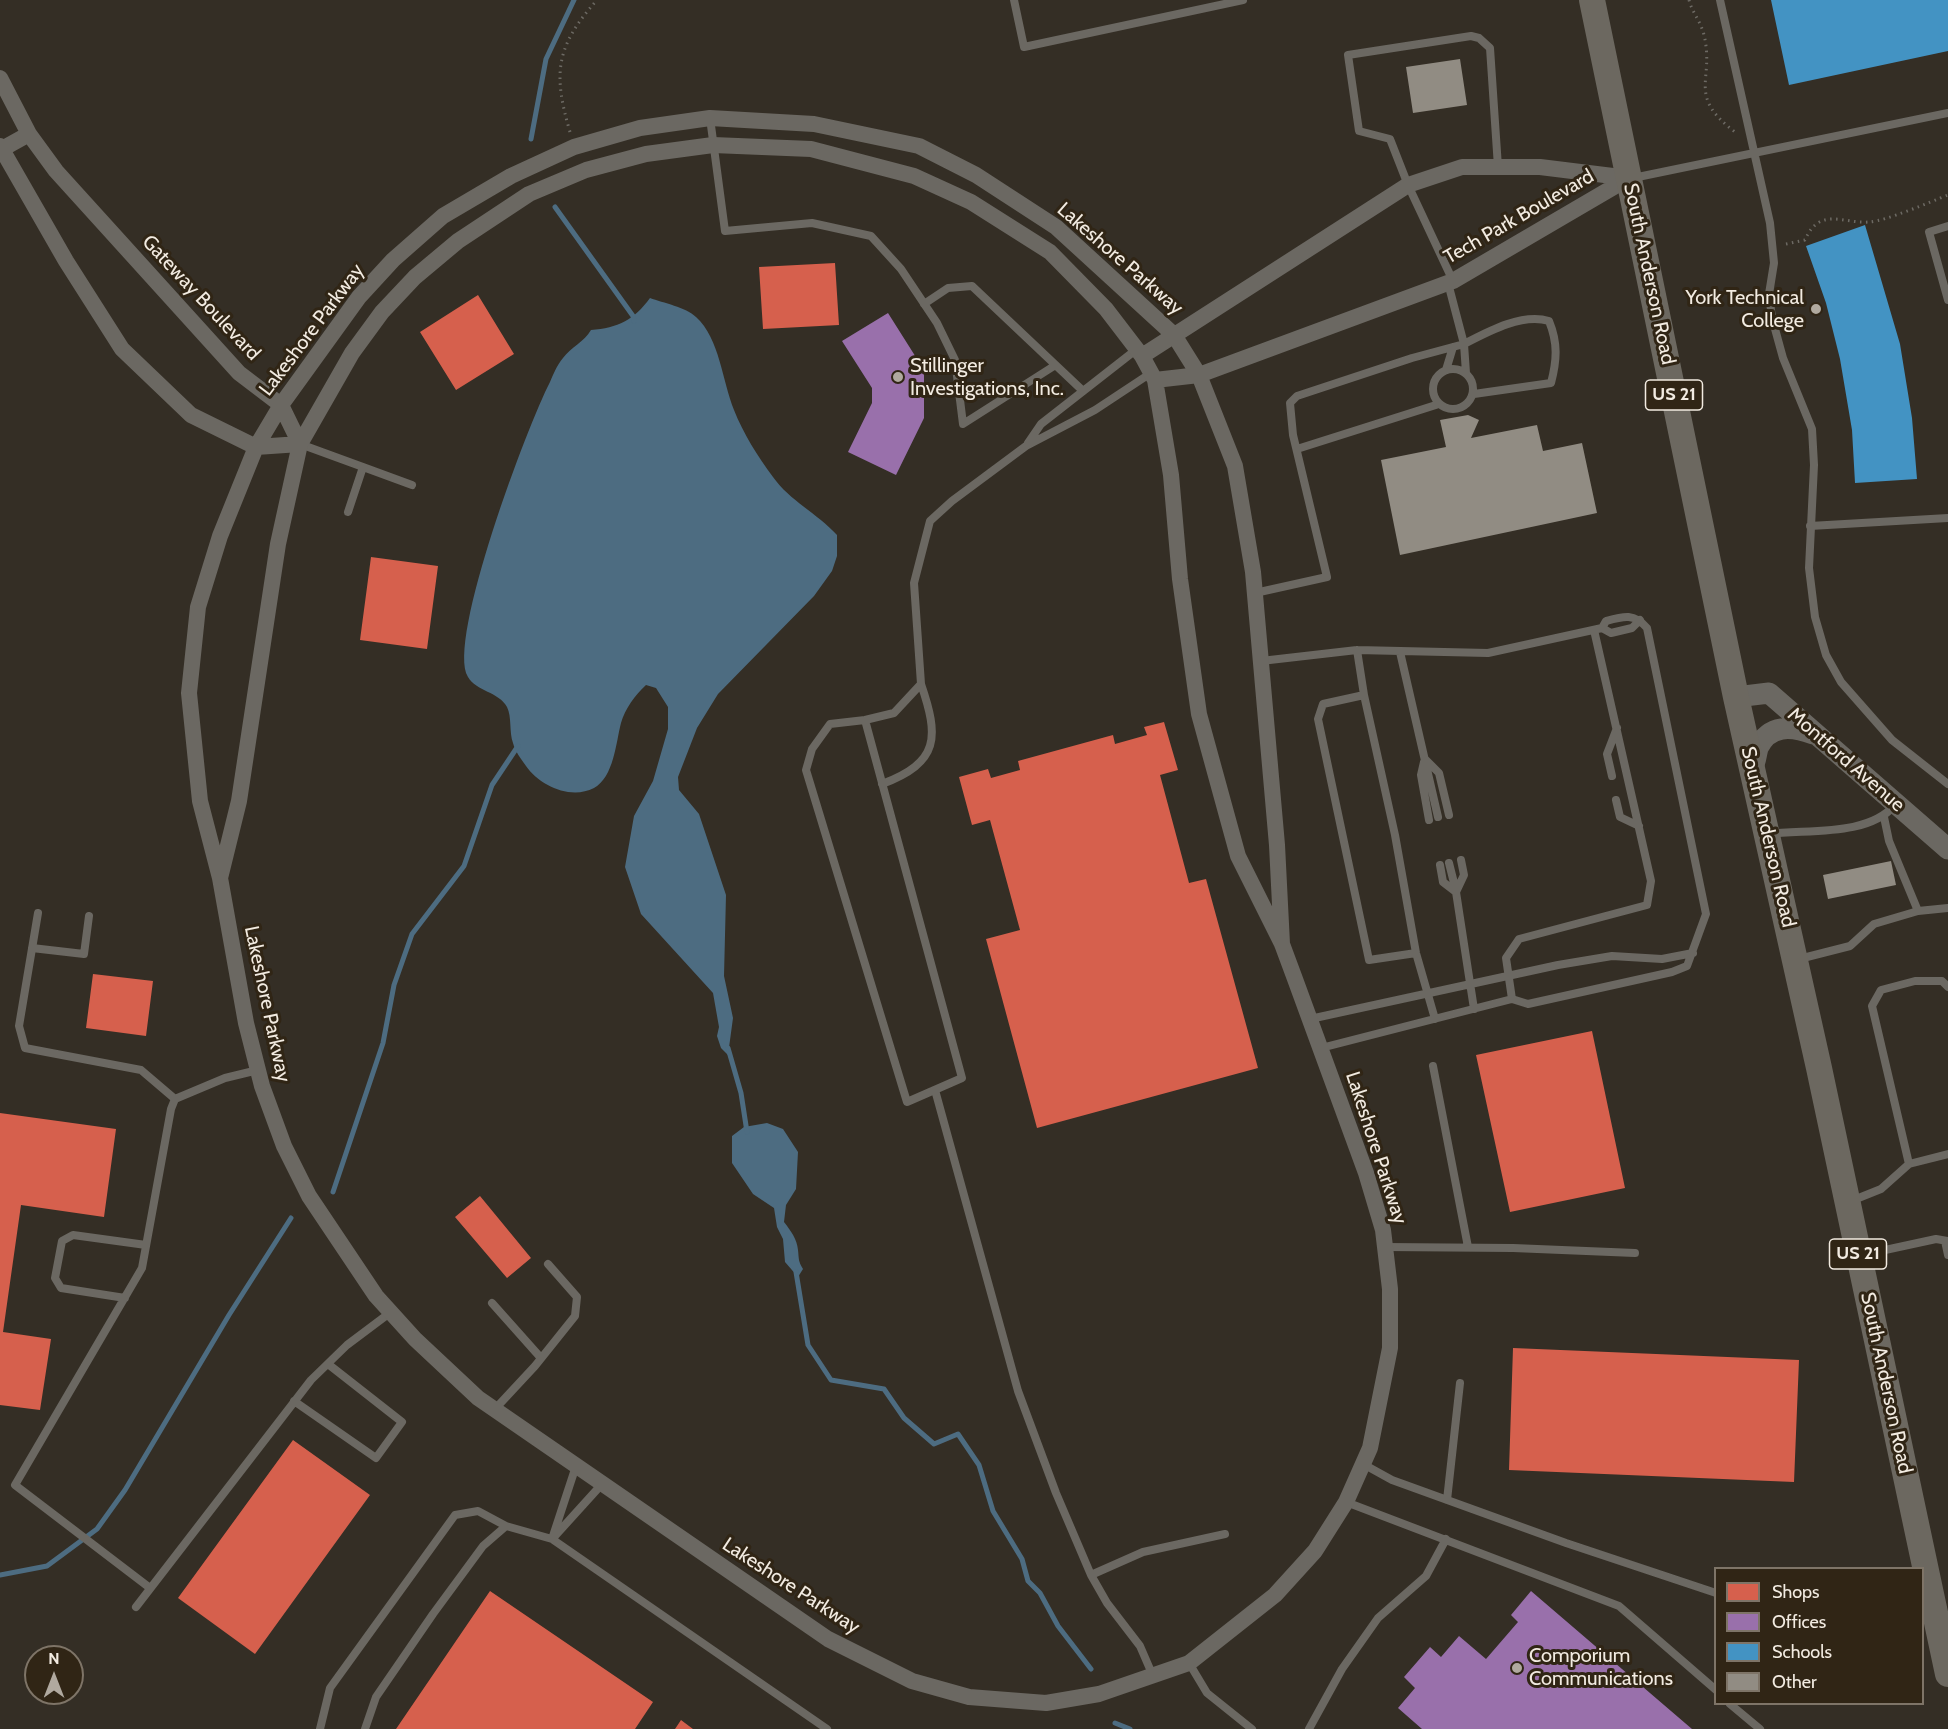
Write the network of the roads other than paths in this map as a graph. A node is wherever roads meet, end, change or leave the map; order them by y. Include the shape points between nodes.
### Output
1 (1014, 0) edge
2 (1242, 0) edge
3 (1592, 0) edge
4 (1720, 0) edge
5 (0, 78) edge
6 (1948, 112) edge
7 (710, 118) junction
8 (29, 134) junction
9 (712, 145) junction
10 (1, 148) edge
11 (1752, 152) junction
12 (1498, 167) junction
13 (1629, 178) junction
14 (1408, 185) junction
15 (1948, 226) edge
16 (1450, 282) junction
17 (1948, 300) edge
18 (924, 304) junction
19 (1174, 335) junction
20 (1464, 344) junction
21 (1453, 347) junction
22 (1139, 352) junction
23 (1054, 366) junction
24 (1446, 370) junction
25 (1466, 373) junction
26 (1199, 375) junction
27 (1153, 376) junction
28 (1082, 390) junction
29 (1474, 394) junction
30 (1439, 404) junction
31 (280, 405) junction
32 (300, 444) junction
33 (1026, 446) junction
34 (256, 447) junction
35 (1297, 449) junction
36 (363, 467) junction
37 (412, 485) dead end
38 (348, 512) dead end
39 (1948, 518) edge
40 (1810, 526) junction
41 (1255, 593) junction
42 (1640, 620) junction
43 (1598, 629) junction
44 (1357, 650) junction
45 (1400, 652) junction
46 (1261, 661) junction
47 (921, 684) junction
48 (1364, 695) junction
49 (1736, 697) junction
50 (865, 720) junction
51 (1617, 727) junction
52 (1816, 735) junction
53 (1425, 759) junction
54 (1753, 766) junction
55 (1611, 776) dead end
56 (882, 784) junction
57 (1948, 784) edge
58 (1616, 800) dead end
59 (1890, 810) junction
60 (1449, 815) dead end
61 (1433, 819) dead end
62 (1639, 826) junction
63 (1768, 834) junction
64 (1948, 849) edge
65 (1461, 860) dead end
66 (1444, 864) dead end
67 (220, 878) junction
68 (1456, 892) junction
69 (1948, 908) edge
70 (1918, 911) junction
71 (38, 913) dead end
72 (89, 915) dead end
73 (1281, 944) junction
74 (32, 948) junction
75 (1416, 953) junction
76 (1693, 953) junction
77 (1796, 959) junction
78 (1510, 975) junction
79 (1468, 984) junction
80 (1948, 987) edge
81 (1429, 993) junction
82 (1512, 999) junction
83 (1474, 1009) junction
84 (1310, 1019) junction
85 (1435, 1019) junction
86 (1321, 1048) junction
87 (1433, 1066) dead end
88 (258, 1070) junction
89 (935, 1090) junction
90 (176, 1099) junction
91 (1948, 1154) edge
92 (1909, 1164) junction
93 (1847, 1203) junction
94 (1947, 1241) edge
95 (146, 1245) junction
96 (1385, 1247) junction
97 (1468, 1247) junction
98 (1635, 1253) dead end
99 (1948, 1255) edge
100 (1858, 1256) junction
101 (548, 1264) dead end
102 (125, 1298) junction
103 (492, 1303) dead end
104 (391, 1312) junction
105 (541, 1358) junction
106 (328, 1364) junction
107 (1460, 1383) dead end
108 (294, 1401) junction
109 (495, 1409) junction
110 (1363, 1464) junction
111 (576, 1466) junction
112 (602, 1484) junction
113 (1447, 1500) junction
114 (1346, 1502) junction
115 (506, 1526) junction
116 (1225, 1534) dead end
117 (552, 1539) junction
118 (1446, 1539) junction
119 (1091, 1575) junction
120 (150, 1588) junction
121 (1714, 1592) edge
122 (136, 1607) dead end
123 (1188, 1663) junction
124 (1948, 1674) edge
125 (1153, 1676) junction
126 (1714, 1688) edge
127 (1732, 1705) edge
128 (320, 1729) edge
129 (365, 1729) edge
130 (827, 1729) edge
131 (1252, 1729) edge
132 (1309, 1729) edge
133 (1760, 1729) edge

1 - 2 lane via 1024,47
3 - 13 main road, South Anderson Road / US 21
4 - 11 lane
5 - 8 street, Gateway Boulevard
6 - 11 lane
7 - 9 lane
7 - 19 street, Lakeshore Parkway via 814,124 919,146 976,175 1056,227
7 - 31 street, Lakeshore Parkway via 640,128 574,147 511,176 442,216 359,297
8 - 10 street
8 - 31 street, Gateway Boulevard via 56,171 239,373
9 - 18 lane via 725,231 812,223 871,236 901,269
9 - 22 street, Lakeshore Parkway via 811,150 914,176 971,202 1050,252 1106,309
9 - 32 street, Lakeshore Parkway via 646,154 586,170 529,194 458,241 415,277 382,312 352,353
10 - 34 street via 122,348 191,415
11 - 13 lane
11 - 40 lane via 1770,224 1774,263 1769,294 1772,318 1783,358 1812,429
12 - 13 street, Tech Park Boulevard via 1540,167
12 - 14 street, Tech Park Boulevard via 1462,167
12 - 14 lane via 1490,48 1486,43 1471,36 1348,55 1359,131 1390,139
13 - 16 street, Tech Park Boulevard
13 - 49 main road, South Anderson Road / US 21
14 - 16 lane
14 - 19 street, Tech Park Boulevard
15 - 17 lane via 1929,232
16 - 20 lane
16 - 26 street, Tech Park Boulevard
18 - 23 lane via 948,288 972,286
18 - 23 lane via 955,360 963,424
19 - 22 street, Tech Park Boulevard
19 - 26 street, Lakeshore Parkway
20 - 21 lane
20 - 25 lane
20 - 29 lane via 1535,317 1549,321 1556,338 1557,362 1551,383
21 - 24 lane
21 - 35 lane via 1297,396 1290,403
22 - 27 street, Lakeshore Parkway
22 - 28 lane
23 - 28 lane
24 - 25 lane via 1460,369
24 - 30 lane via 1433,385
25 - 29 lane via 1474,385
26 - 27 street, Tech Park Boulevard
26 - 41 street, Lakeshore Parkway via 1235,466
27 - 33 lane
27 - 73 street, Lakeshore Parkway via 1171,475 1180,579 1199,714 1238,856
28 - 33 lane via 1041,424
29 - 30 lane via 1468,404 1457,410
30 - 35 lane
31 - 32 street, Gateway Boulevard
31 - 34 street, Lakeshore Parkway
32 - 34 street
32 - 36 lane
32 - 67 street, Lakeshore Parkway via 278,544 239,801
33 - 47 lane via 930,521 914,583
34 - 67 street, Lakeshore Parkway via 220,536 198,607 189,693 200,801
35 - 41 lane via 1327,577
36 - 37 lane
36 - 38 lane
39 - 40 lane
40 - 57 lane via 1811,588 1826,655 1841,682 1892,740
41 - 46 street, Lakeshore Parkway
42 - 43 lane via 1632,628 1611,633
42 - 43 lane via 1628,615 1606,621
42 - 76 lane via 1647,628 1706,914
43 - 45 lane via 1488,653
43 - 51 lane
44 - 45 lane
44 - 46 lane
44 - 48 lane
45 - 53 lane
46 - 73 street, Lakeshore Parkway
47 - 50 lane via 894,713
47 - 56 lane via 933,718 933,740 923,761 904,776
48 - 75 lane
48 - 75 lane via 1323,704 1318,719 1369,960
49 - 52 street, Montford Avenue via 1769,693
49 - 54 main road, South Anderson Road / US 21
50 - 56 lane
50 - 89 lane via 830,724 812,749 806,770 907,1102
51 - 55 lane via 1607,754
51 - 62 lane
52 - 54 street via 1794,728 1773,731 1762,742
52 - 59 street, Montford Avenue
53 - 60 lane via 1439,773
53 - 61 lane
54 - 63 main road, South Anderson Road / US 21
56 - 89 lane via 962,1078
58 - 62 lane via 1620,817
59 - 63 lane via 1838,830
59 - 64 street, Montford Avenue
59 - 70 lane via 1889,841
62 - 78 lane via 1651,881 1647,905 1520,939 1506,958
63 - 77 main road, South Anderson Road / US 21
65 - 68 lane via 1464,875
66 - 68 lane via 1443,882
67 - 88 street, Lakeshore Parkway
68 - 79 lane
69 - 70 lane
70 - 77 lane via 1874,924 1850,946
71 - 74 lane
72 - 74 lane via 84,954
73 - 84 street, Lakeshore Parkway
74 - 90 lane via 19,1026 25,1048 141,1070
75 - 81 lane
76 - 78 lane via 1662,959 1612,956
76 - 82 lane via 1687,966 1672,972 1528,1004
77 - 93 main road, South Anderson Road / US 21
78 - 79 lane
78 - 82 lane
79 - 81 lane
79 - 83 lane
80 - 92 lane via 1942,981 1915,981 1881,990 1872,1006
81 - 84 lane
81 - 85 lane
82 - 83 lane
83 - 85 lane
84 - 86 street, Lakeshore Parkway
85 - 86 lane
86 - 96 street, Lakeshore Parkway via 1366,1173
87 - 97 lane
88 - 90 lane via 225,1078
88 - 104 street, Lakeshore Parkway via 284,1146 309,1196 376,1296
89 - 119 lane via 1018,1390
90 - 95 lane
91 - 92 lane
92 - 93 lane via 1881,1190
93 - 100 main road, South Anderson Road / US 21
94 - 99 lane
94 - 100 lane via 1936,1239
95 - 102 lane via 142,1268
95 - 102 lane via 73,1235 62,1241 56,1278 61,1288
96 - 97 lane
96 - 110 street, Lakeshore Parkway via 1390,1348 1370,1448
97 - 98 lane
100 - 124 main road, South Anderson Road / US 21 via 1938,1608
101 - 105 lane via 577,1297 575,1316
102 - 120 lane via 15,1485
103 - 105 lane
104 - 106 lane
104 - 109 street, Lakeshore Parkway via 478,1398
105 - 109 lane
106 - 108 lane
106 - 108 lane via 402,1422 376,1458
107 - 113 lane
108 - 120 lane
109 - 111 street, Lakeshore Parkway
110 - 113 lane via 1392,1480
110 - 114 street, Lakeshore Parkway
111 - 112 street, Lakeshore Parkway
111 - 117 lane
112 - 117 lane
112 - 125 street, Lakeshore Parkway via 828,1639 912,1681 969,1697 1046,1703 1099,1694
113 - 121 lane
114 - 118 lane
114 - 123 street, Lakeshore Parkway via 1315,1551 1275,1595
115 - 117 lane
115 - 128 lane via 478,1511 455,1515 330,1688
115 - 129 lane via 483,1546 375,1697
116 - 119 lane via 1143,1552
117 - 130 lane
118 - 126 lane via 1619,1606
118 - 132 lane via 1425,1576 1378,1618 1348,1660
119 - 125 lane via 1140,1646
120 - 122 lane
123 - 125 street, Lakeshore Parkway
123 - 131 lane via 1207,1693
127 - 133 lane

